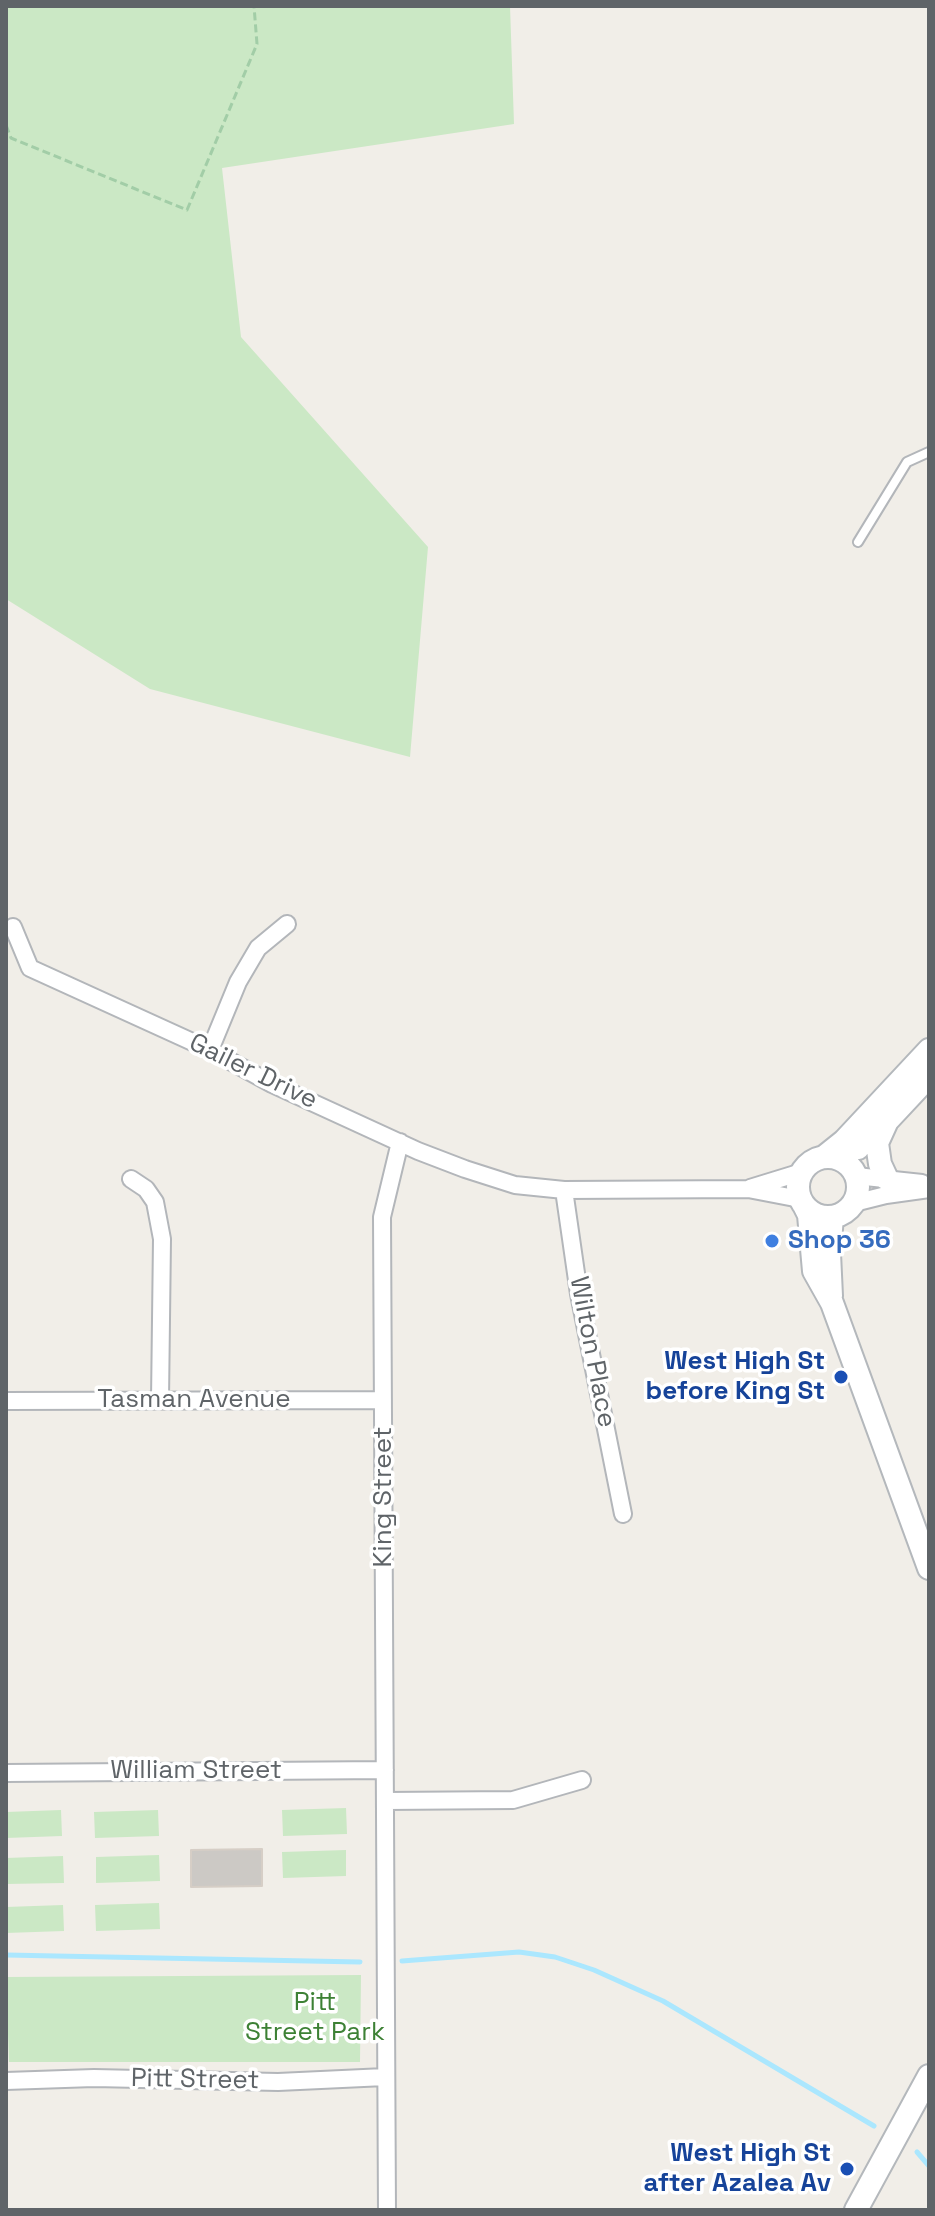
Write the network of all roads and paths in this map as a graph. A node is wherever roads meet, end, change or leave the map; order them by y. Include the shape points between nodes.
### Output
1 (254, 6) edge
2 (6, 125) edge
3 (929, 452) edge
4 (858, 542) dead end
5 (287, 924) dead end
6 (13, 927) dead end
7 (210, 1050) junction
8 (929, 1050) edge
9 (929, 1076) edge
10 (888, 1120) junction
11 (400, 1142) junction
12 (824, 1157) junction
13 (802, 1172) junction
14 (854, 1172) junction
15 (131, 1179) dead end
16 (887, 1179) junction
17 (929, 1186) edge
18 (748, 1189) junction
19 (564, 1190) junction
20 (802, 1202) junction
21 (854, 1203) junction
22 (832, 1217) junction
23 (832, 1303) junction
24 (160, 1400) junction
25 (383, 1400) junction
26 (6, 1401) edge
27 (623, 1514) dead end
28 (929, 1568) edge
29 (385, 1770) junction
30 (6, 1773) edge
31 (582, 1780) dead end
32 (386, 1801) junction
33 (929, 2076) edge
34 (385, 2077) junction
35 (6, 2081) edge
36 (387, 2210) edge
37 (856, 2210) edge

1 - 2 path via 257,44 187,210 11,138
3 - 4 lane via 907,462
5 - 7 street via 258,948
6 - 7 street, Gailer Drive via 30,968
7 - 11 street, Gailer Drive
8 - 12 main road
9 - 10 main road
10 - 14 main road via 861,1142
10 - 16 main road via 877,1143
11 - 19 street via 515,1185
11 - 25 street, King Street via 382,1217
12 - 13 main road
12 - 14 main road via 844,1161
13 - 18 street
13 - 20 main road
14 - 16 street
14 - 21 main road
15 - 24 street via 155,1202 162,1239
16 - 17 street
17 - 21 street
18 - 19 street
18 - 20 street
19 - 27 street, Wilton Place
20 - 22 main road via 817,1215
20 - 23 main road via 809,1215 814,1271
21 - 22 main road
22 - 23 main road
23 - 28 main road
24 - 25 street, Tasman Avenue
24 - 26 street, Tasman Avenue
25 - 29 street, King Street
29 - 30 street, William Street
29 - 32 street, King Street
31 - 32 street via 513,1800
32 - 34 street, King Street
33 - 37 main road
34 - 35 street, Pitt Street
34 - 36 street, King Street

